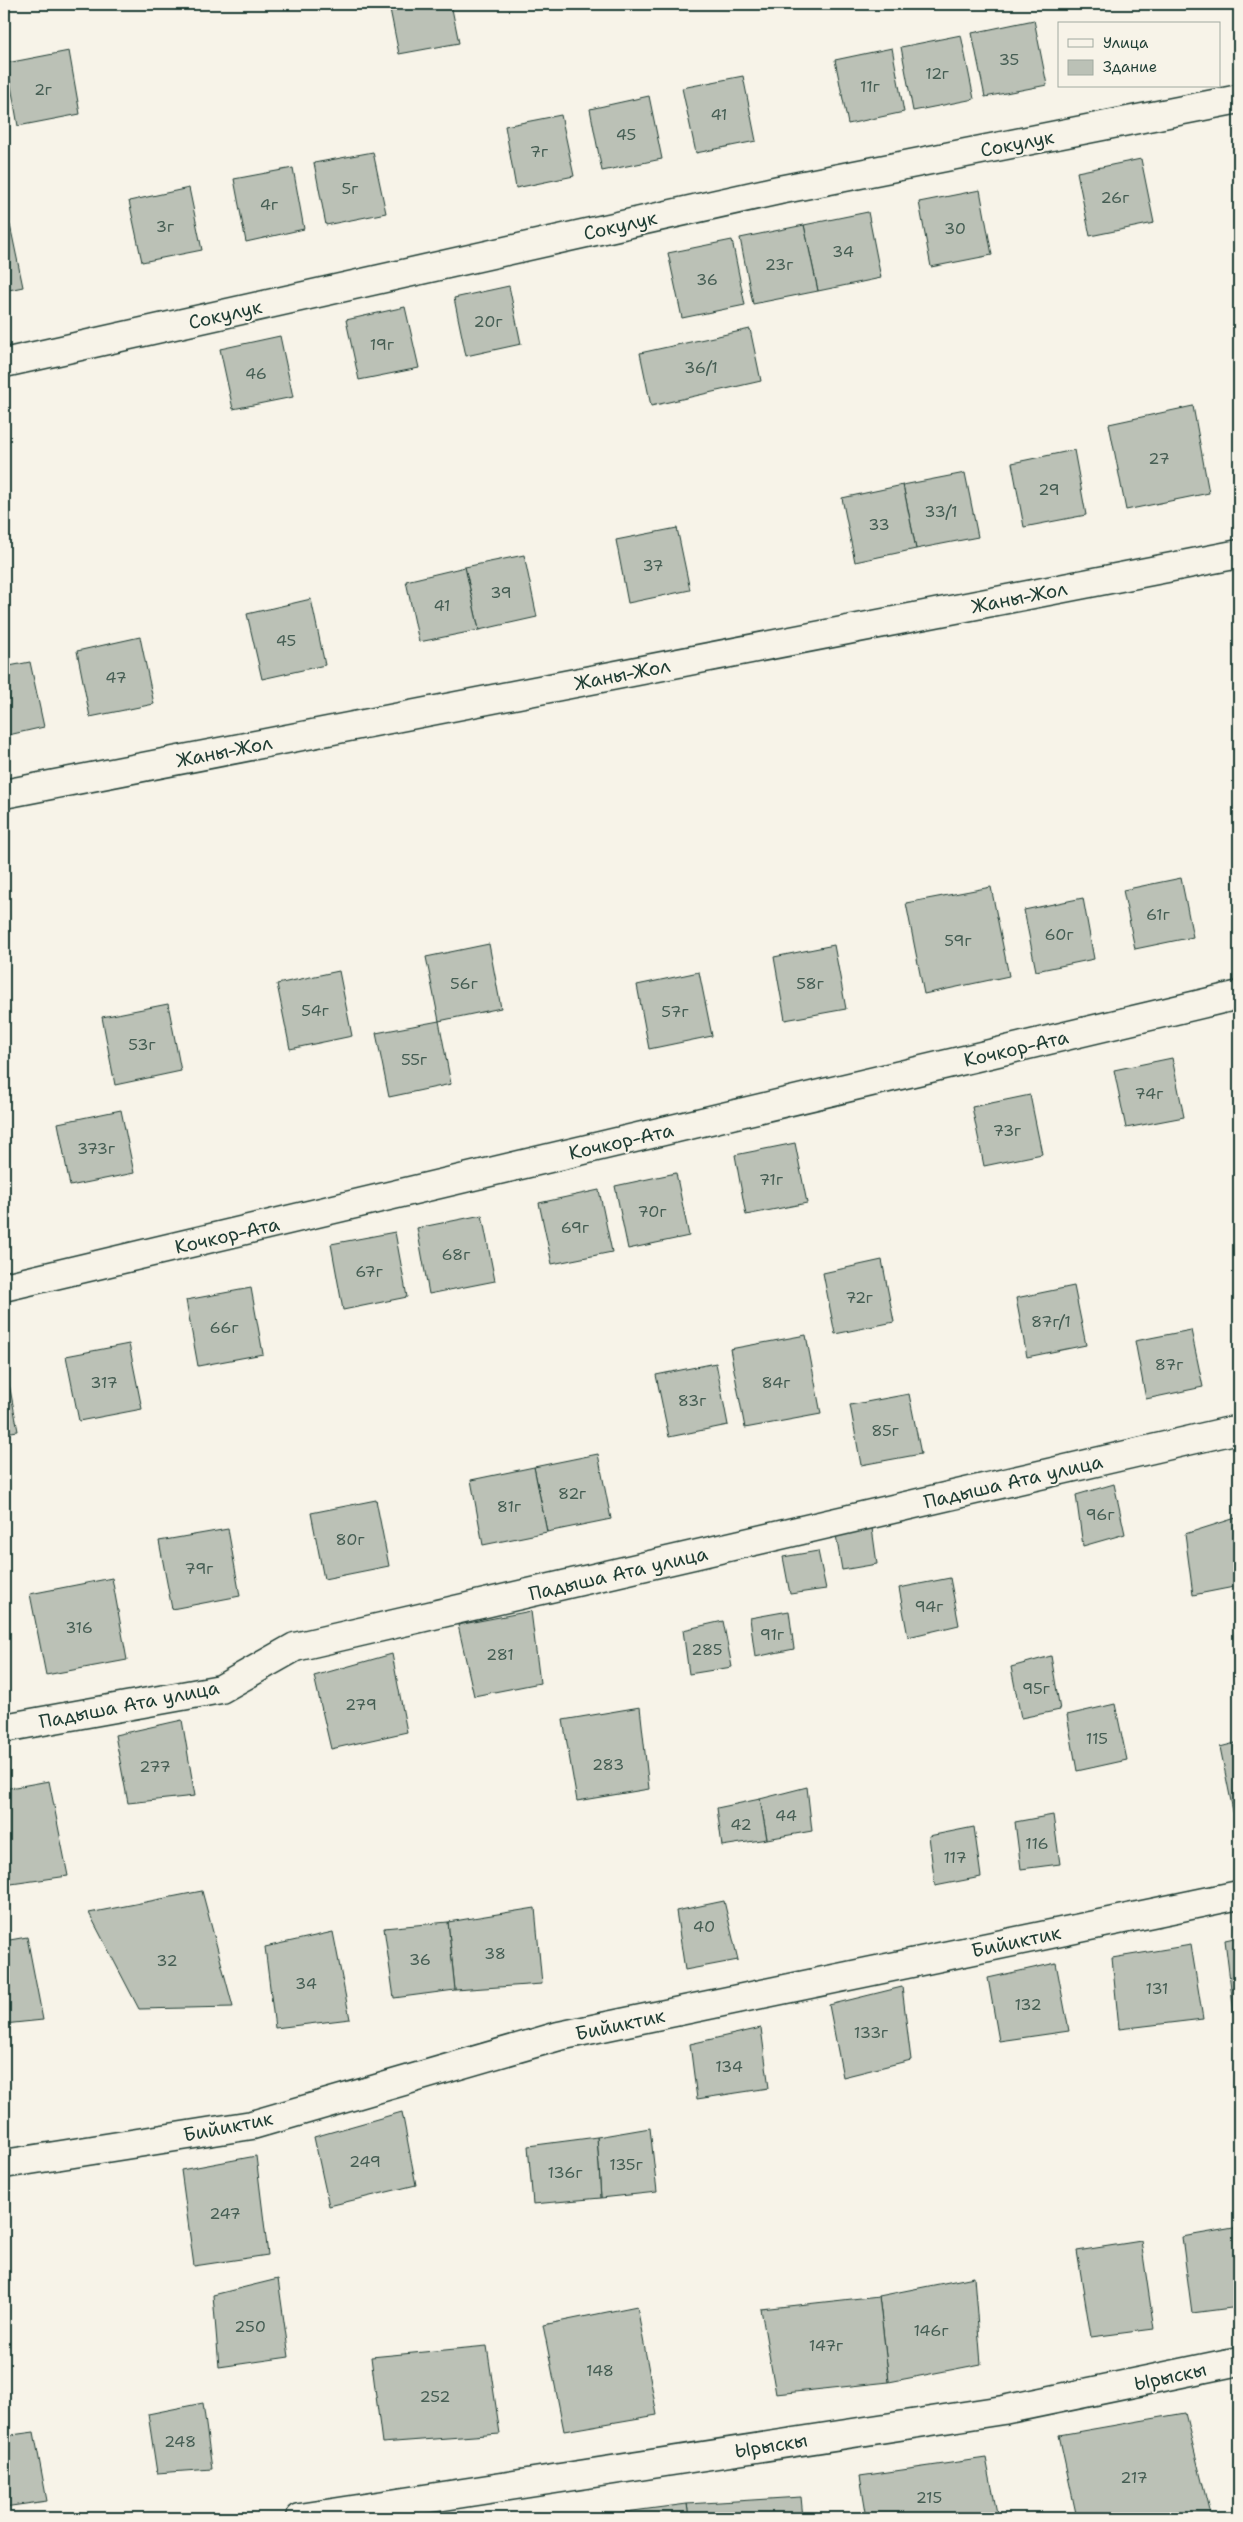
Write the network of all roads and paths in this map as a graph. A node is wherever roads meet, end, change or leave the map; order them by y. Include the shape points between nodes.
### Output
1 (1239, 98) edge
2 (4, 363) edge
3 (1239, 554) edge
4 (4, 794) edge
5 (1239, 995) edge
6 (4, 1287) edge
7 (1239, 1429) edge
8 (4, 1728) edge
9 (1239, 1895) edge
10 (4, 2164) edge
11 (1239, 2361) edge
12 (300, 2518) edge

1 - 2 street, Сокулук via 779,190
3 - 4 street, Жаны-Жол
5 - 6 street, Кочкор-Ата
7 - 8 street, Падыша Ата улица via 295,1647 221,1689
9 - 10 street, Бийиктик via 559,2036 252,2125
11 - 12 street, Ырыскы via 1003,2410

